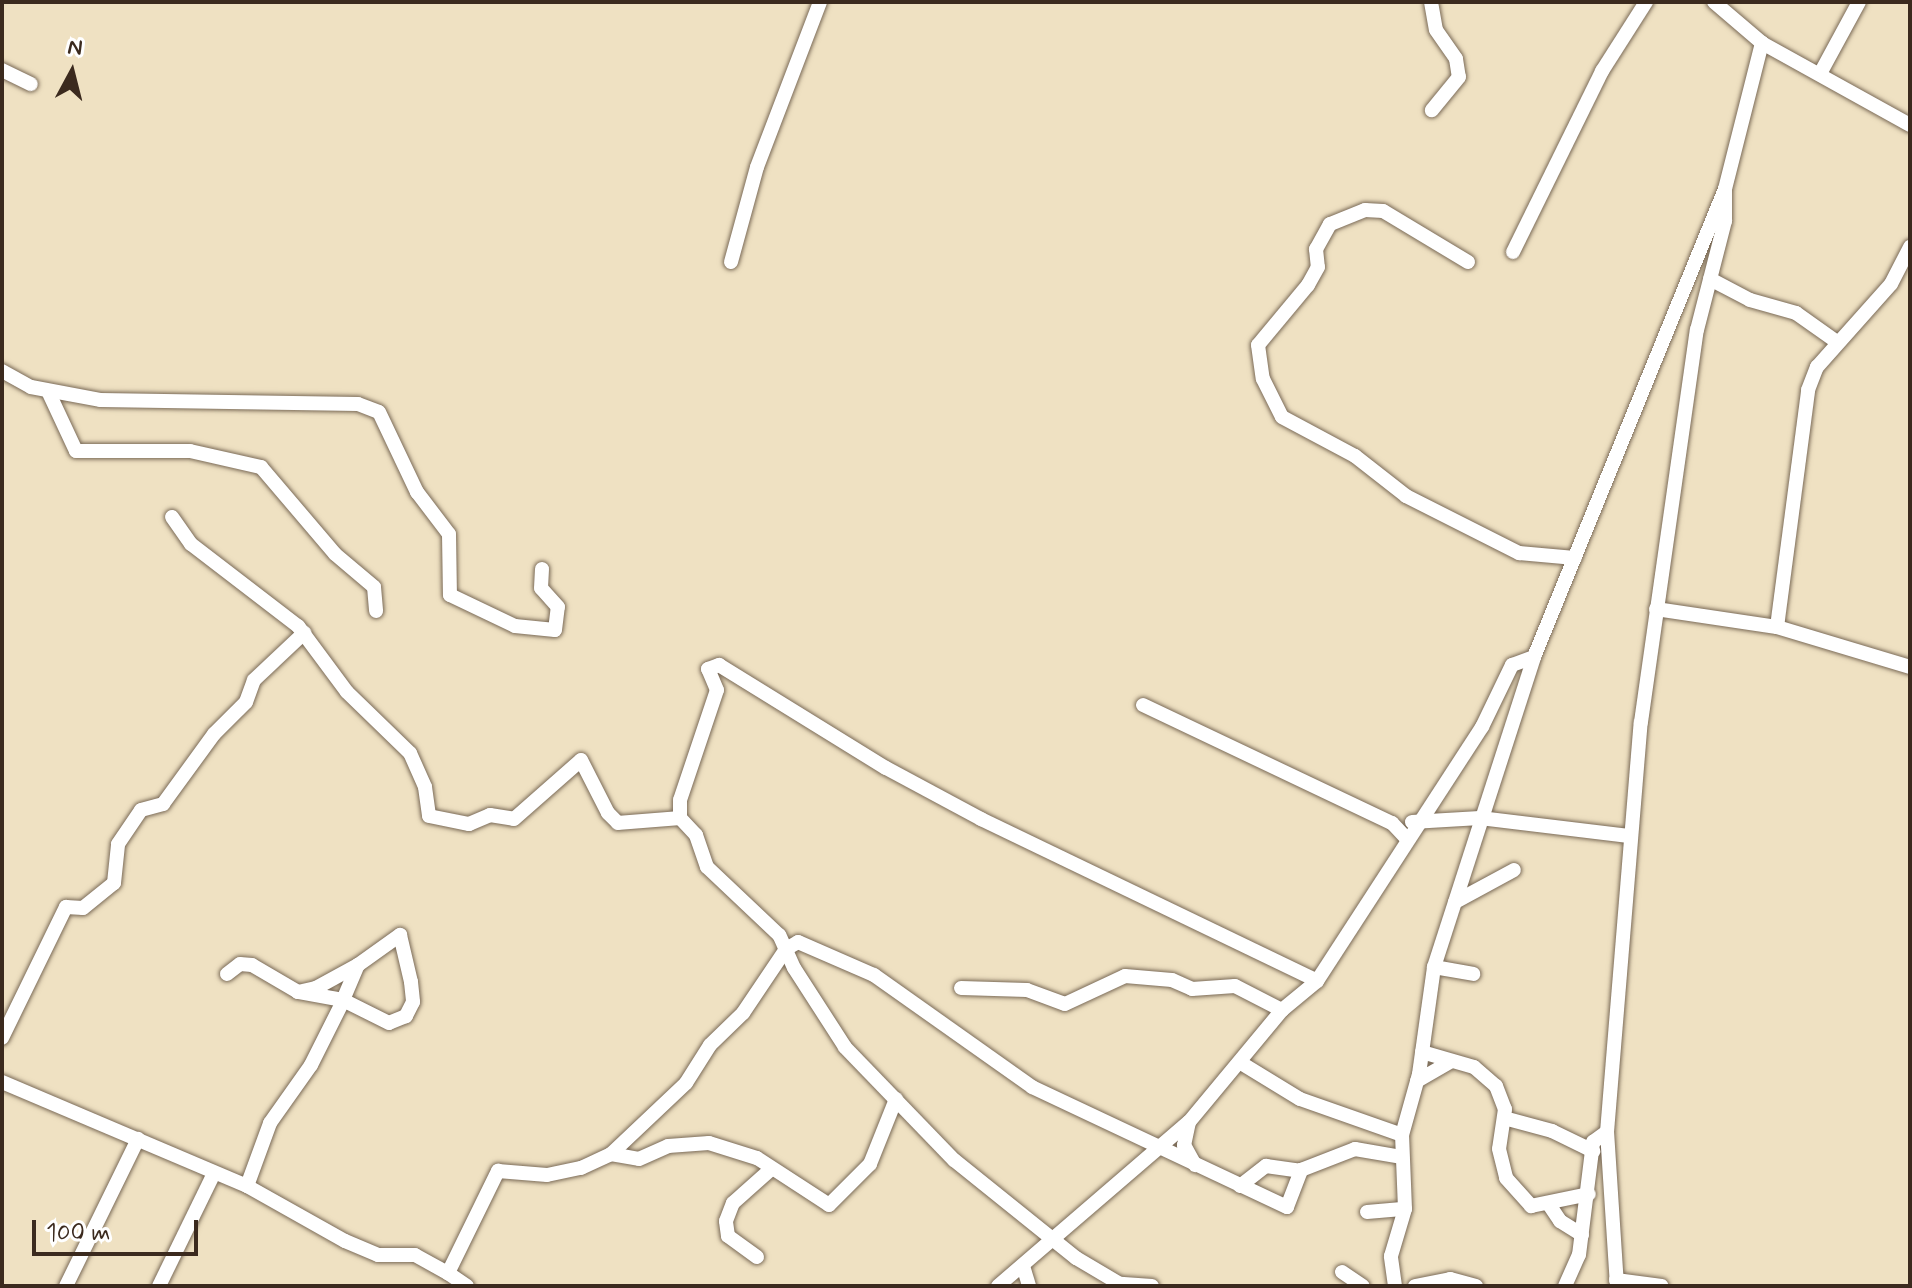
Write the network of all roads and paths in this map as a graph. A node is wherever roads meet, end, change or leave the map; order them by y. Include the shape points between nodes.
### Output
1 (820, 2) edge
2 (1431, 2) edge
3 (1646, 2) edge
4 (1714, 2) edge
5 (1859, 2) edge
6 (1762, 43) junction
7 (2, 70) edge
8 (1821, 72) junction
9 (31, 84) dead end
10 (1432, 110) dead end
11 (1910, 125) edge
12 (1725, 189) junction
13 (1910, 247) edge
14 (1513, 252) dead end
15 (731, 262) dead end
16 (1468, 262) dead end
17 (1710, 279) junction
18 (1837, 342) junction
19 (2, 371) edge
20 (48, 391) junction
21 (172, 517) dead end
22 (1575, 558) junction
23 (542, 569) dead end
24 (1656, 609) junction
25 (376, 611) dead end
26 (1777, 627) junction
27 (304, 633) junction
28 (1534, 657) junction
29 (1910, 667) edge
30 (1143, 705) dead end
31 (680, 818) junction
32 (1480, 818) junction
33 (1420, 822) junction
34 (1392, 823) junction
35 (1629, 836) junction
36 (1408, 840) junction
37 (1514, 870) dead end
38 (1455, 902) junction
39 (786, 949) junction
40 (358, 965) junction
41 (1434, 967) junction
42 (227, 974) dead end
43 (1473, 974) dead end
44 (1317, 981) junction
45 (961, 988) dead end
46 (298, 992) junction
47 (343, 1000) junction
48 (1282, 1010) junction
49 (2, 1038) edge
50 (1422, 1052) junction
51 (1451, 1061) junction
52 (1241, 1063) junction
53 (1417, 1081) junction
54 (2, 1082) edge
55 (896, 1099) junction
56 (1504, 1118) junction
57 (1189, 1122) junction
58 (1607, 1132) junction
59 (1402, 1135) junction
60 (138, 1139) junction
61 (1162, 1146) junction
62 (1593, 1151) junction
63 (611, 1154) junction
64 (1402, 1157) junction
65 (1195, 1166) junction
66 (770, 1170) junction
67 (1300, 1171) junction
68 (214, 1173) junction
69 (247, 1186) junction
70 (1240, 1186) junction
71 (1589, 1194) junction
72 (1548, 1203) junction
73 (1405, 1209) junction
74 (1367, 1212) dead end
75 (1582, 1235) junction
76 (1054, 1239) junction
77 (757, 1257) dead end
78 (1023, 1266) junction
79 (1342, 1272) dead end
80 (448, 1273) junction
81 (1616, 1283) edge
82 (66, 1286) edge
83 (159, 1286) edge
84 (470, 1286) edge
85 (998, 1286) edge
86 (1029, 1286) edge
87 (1152, 1286) edge
88 (1363, 1286) edge
89 (1395, 1286) edge
90 (1415, 1286) edge
91 (1476, 1286) edge
92 (1565, 1286) edge
93 (1662, 1286) edge

1 - 15 street via 757,167
2 - 10 street via 1436,30 1456,59 1459,77
3 - 14 street via 1582,109
4 - 6 street
5 - 8 street
6 - 8 street
6 - 12 street
7 - 9 street
8 - 11 street
12 - 17 street via 1725,221
12 - 22 street
13 - 18 street via 1891,284
16 - 22 street via 1383,211 1343,217 1321,235 1318,267 1258,345 1258,365 1282,417 1355,456 1406,496 1519,553
17 - 18 street via 1750,300 1796,313
17 - 24 street via 1695,343
18 - 26 street via 1817,367 1808,390
19 - 20 street
20 - 23 street via 100,400 368,408 379,412 417,492 449,534 450,595 515,626 555,630 558,607 541,588
20 - 25 street via 76,451 190,451 261,467 335,554 374,587
21 - 27 street via 191,544 264,596
22 - 28 street
24 - 26 street
24 - 35 street
26 - 29 street
27 - 31 street via 347,692 410,753 425,787 429,816 469,824 490,815 514,819 581,760 618,823
27 - 49 street via 254,680 246,702 214,734 163,804 141,810 118,844 114,883 83,908 66,907
28 - 32 street
28 - 33 street via 1512,665 1482,727
30 - 34 street
31 - 39 street via 696,835 707,867 779,935
31 - 44 street via 680,800 717,690 708,669 719,665 886,768 981,819
32 - 33 street
32 - 35 street
32 - 38 street
33 - 34 street
33 - 36 street
34 - 36 street
35 - 58 street
36 - 44 street
37 - 38 street
38 - 41 street
39 - 55 street via 826,1011 830,1028
39 - 61 street via 806,943 855,965 1010,1075
39 - 63 street via 686,1083
40 - 46 street
40 - 47 street
40 - 47 street via 400,935 413,1002 406,1016 389,1023
41 - 43 street
41 - 50 street
42 - 46 street via 240,964 252,965
44 - 48 street
45 - 48 street via 1027,990 1065,1004 1125,976 1172,980 1192,989 1235,986
46 - 47 street
47 - 69 street via 311,1065 270,1123
48 - 52 street
50 - 51 street
50 - 53 street
51 - 53 street
51 - 56 street via 1474,1067 1496,1086
52 - 57 street
52 - 59 street via 1300,1099
53 - 59 street
54 - 60 street
55 - 66 street via 870,1164 829,1205
55 - 76 street via 983,1187
56 - 62 street via 1552,1131
56 - 72 street via 1499,1149 1506,1178 1531,1206
57 - 61 street
57 - 65 street via 1184,1145
58 - 62 street via 1593,1142
58 - 81 street
59 - 64 street
60 - 68 street
60 - 82 street
61 - 65 street
61 - 76 street
62 - 71 street
63 - 66 street via 639,1159 668,1146 702,1141 741,1151
63 - 80 street via 547,1175 498,1171
64 - 67 street via 1355,1149
64 - 73 street
65 - 70 street
66 - 77 street via 733,1203 726,1221 728,1236
67 - 70 street via 1266,1166
67 - 70 street via 1287,1207
68 - 69 street
68 - 83 street
69 - 80 street via 345,1241 378,1255 415,1255
71 - 72 street
71 - 75 street
72 - 75 street via 1560,1221
73 - 74 street
73 - 89 street via 1391,1256
75 - 92 street
76 - 78 street
76 - 87 street via 1120,1284
78 - 85 street
78 - 86 street
79 - 88 street
80 - 84 street
81 - 93 street
90 - 91 street via 1450,1279

